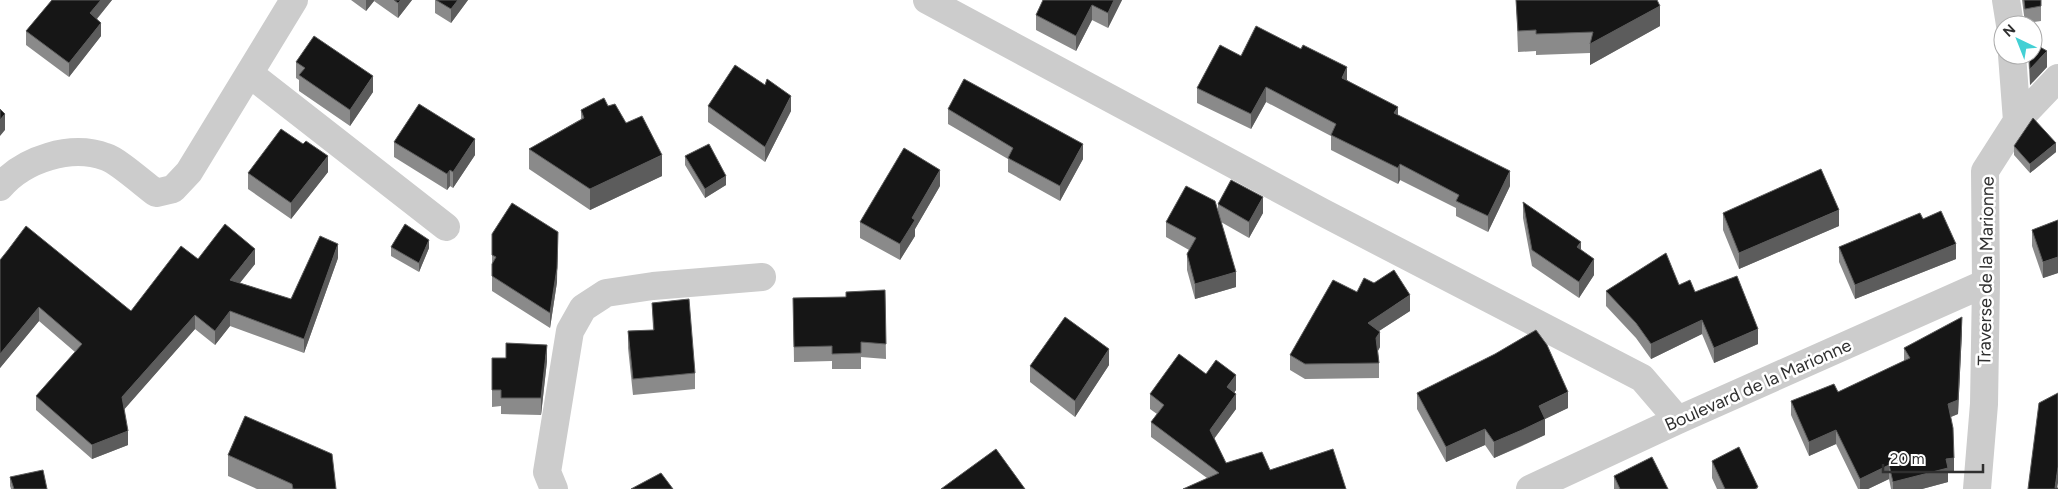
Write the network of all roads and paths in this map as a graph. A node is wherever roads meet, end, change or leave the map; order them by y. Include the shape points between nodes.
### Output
1 (294, 0) edge
2 (927, 0) edge
3 (2006, 0) edge
4 (2008, 15) edge
5 (2013, 65) edge
6 (250, 74) junction
7 (2058, 78) edge
8 (2017, 121) junction
9 (0, 187) edge
10 (446, 227) dead end
11 (762, 277) dead end
12 (1986, 283) junction
13 (1678, 420) junction
14 (554, 489) edge
15 (1530, 489) edge
16 (1976, 489) edge

1 - 6 street
2 - 13 street via 1339,221 1642,378
3 - 4 street
5 - 8 street
6 - 9 street via 190,172 173,189 156,193 107,157 77,151 43,158 8,178
6 - 10 street
7 - 8 street, Traverse de la Marionne
8 - 12 street, Traverse de la Marionne via 1985,171
11 - 14 street via 606,293 583,308 570,331 547,472
12 - 13 street, Boulevard de la Marionne
12 - 16 street, Traverse de la Marionne via 1984,404
13 - 15 street, Boulevard de la Marionne

